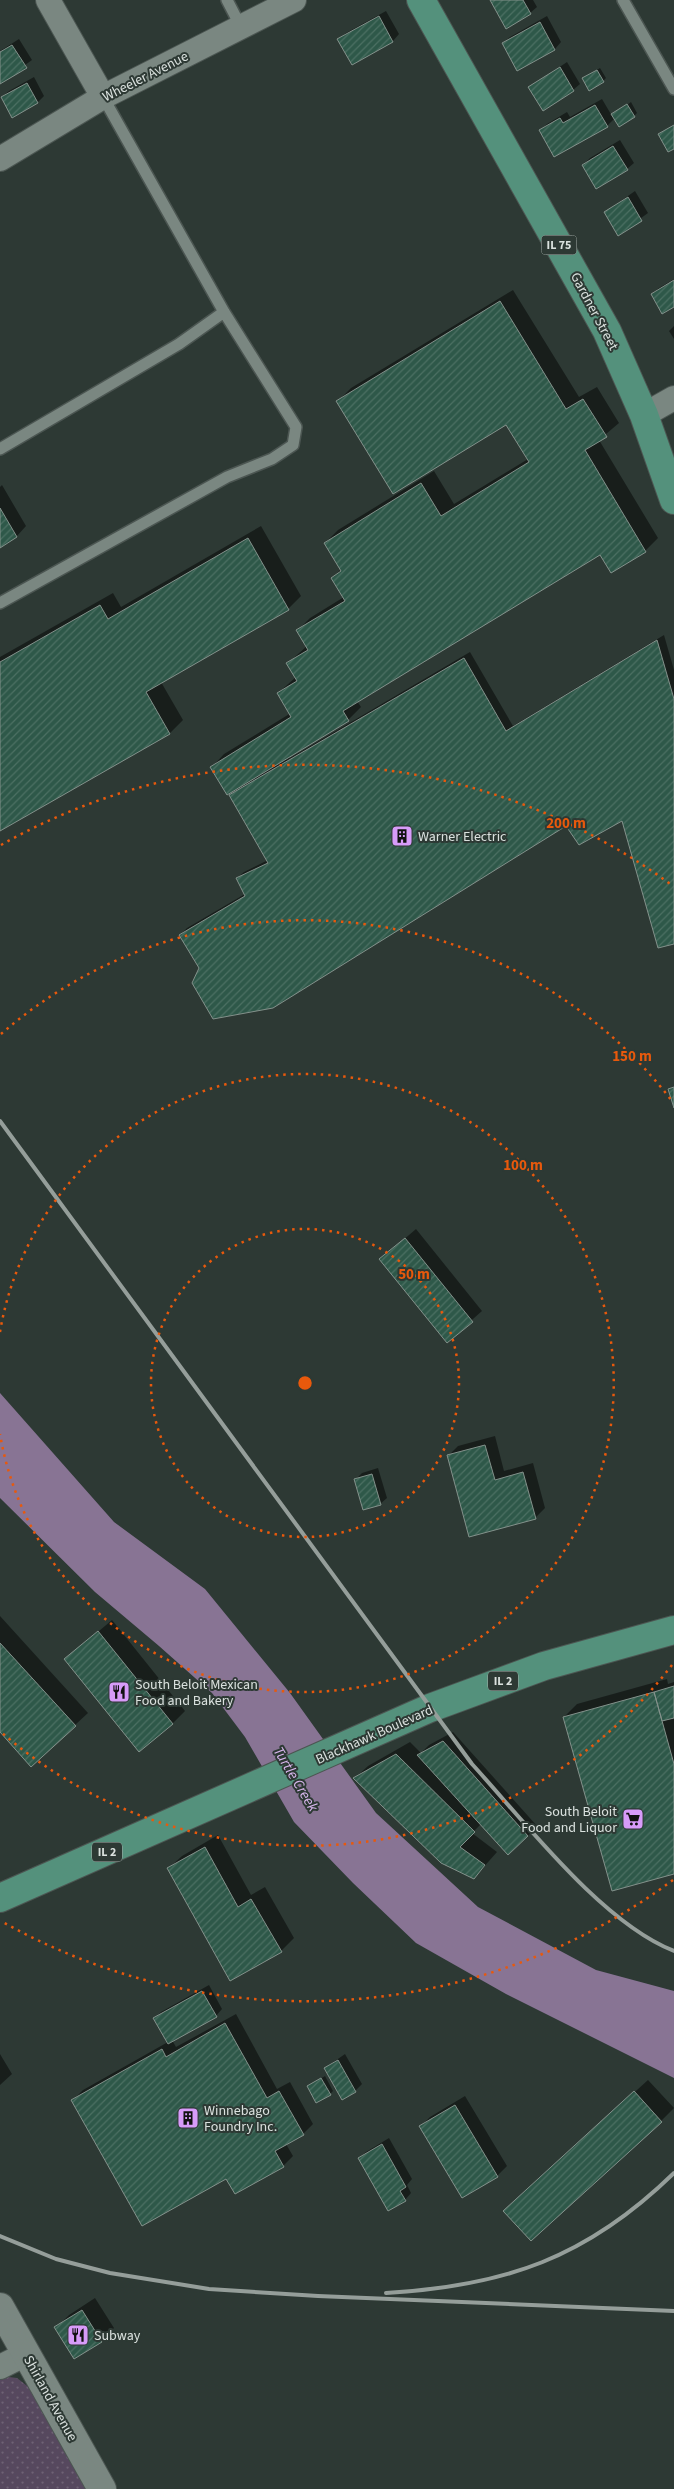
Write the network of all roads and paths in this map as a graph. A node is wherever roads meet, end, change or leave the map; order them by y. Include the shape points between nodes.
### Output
1 (48, 0) edge
2 (227, 0) edge
3 (294, 0) edge
4 (421, 0) edge
5 (623, 0) edge
6 (242, 27) junction
7 (674, 89) edge
8 (103, 97) junction
9 (0, 159) edge
10 (224, 312) junction
11 (674, 398) edge
12 (644, 414) junction
13 (0, 449) edge
14 (674, 500) edge
15 (0, 603) edge
16 (674, 1630) edge
17 (0, 1898) edge
18 (3, 2319) edge
19 (26, 2354) junction
20 (0, 2368) edge
21 (102, 2489) edge

1 - 8 street
2 - 6 lane
3 - 6 street, Wheeler Avenue
4 - 12 main road, Gardner Street / IL 75 via 607,330
5 - 7 lane
6 - 8 street, Wheeler Avenue
8 - 9 street, Wheeler Avenue
8 - 10 lane
10 - 13 lane via 178,344
10 - 15 lane via 296,428 293,444 272,459 227,477
11 - 12 street
12 - 14 main road, Gardner Street / IL 75
16 - 17 main road, Blackhawk Boulevard / IL 2 via 544,1666 430,1708
18 - 19 street, Shirland Avenue
19 - 20 street
19 - 21 street, Shirland Avenue

